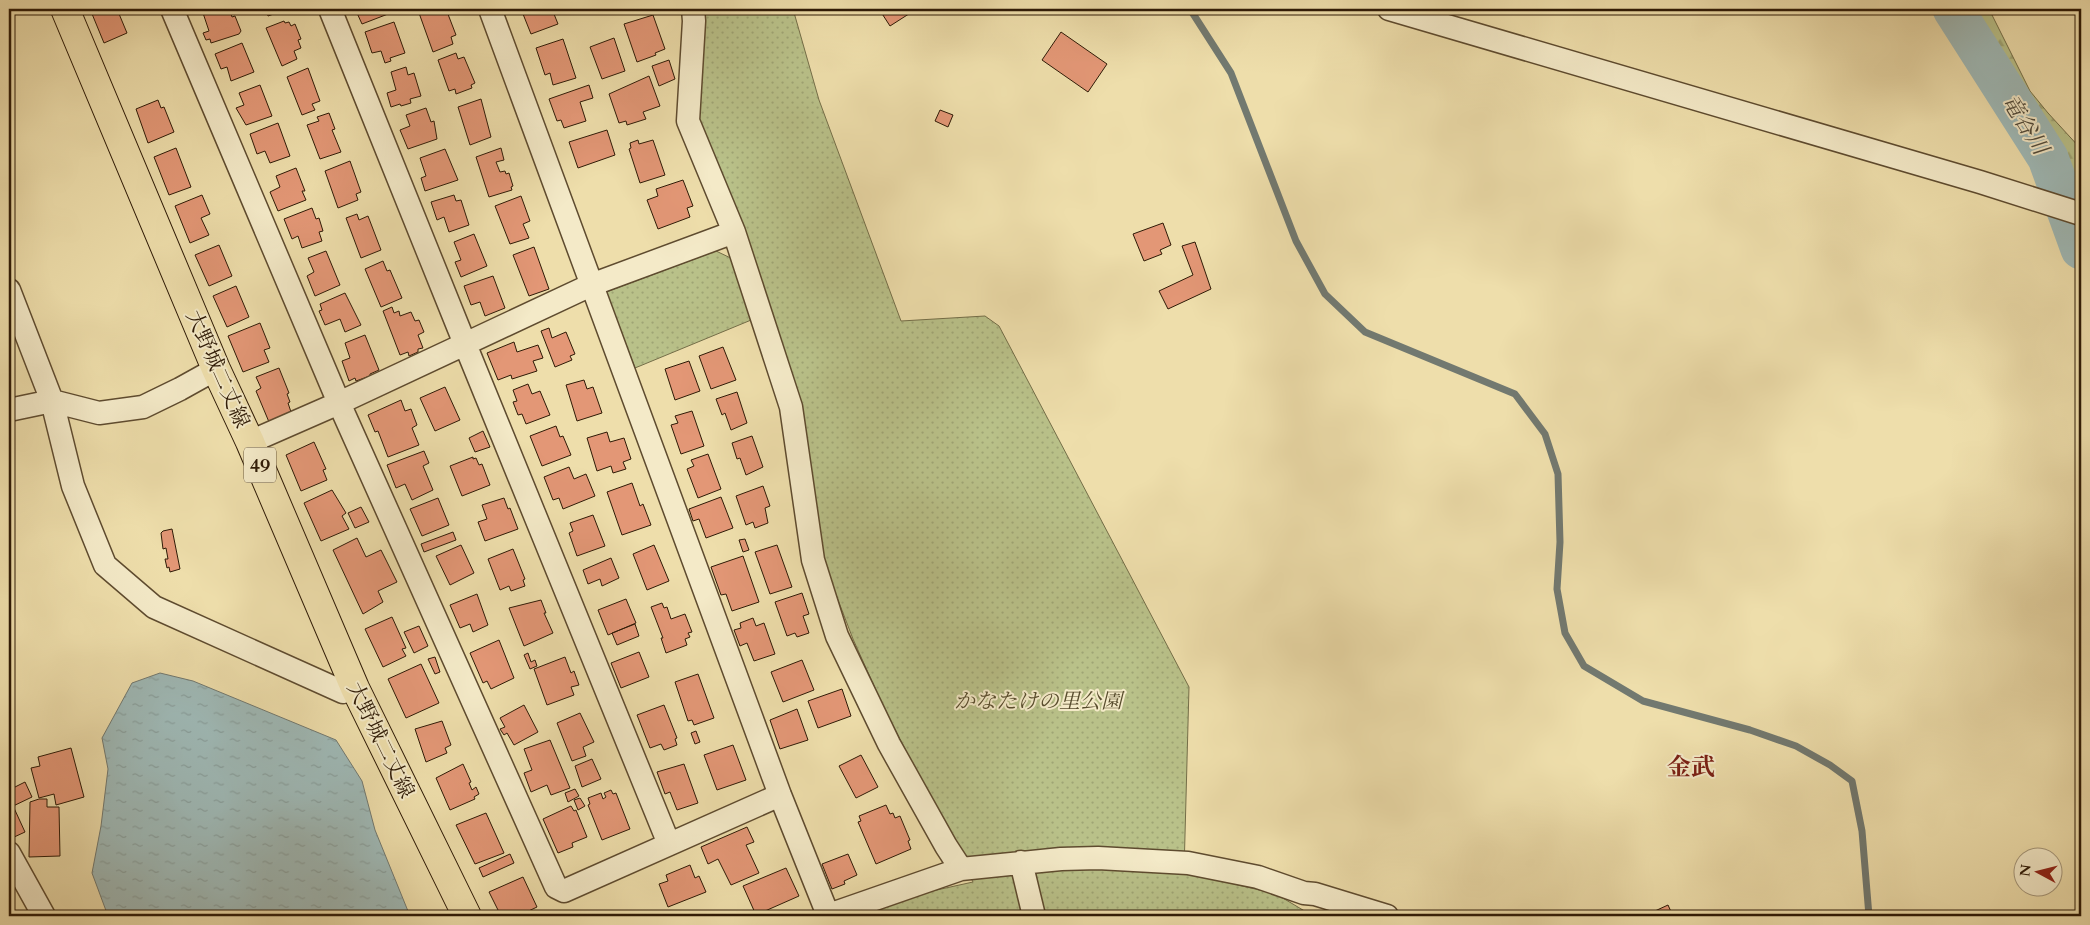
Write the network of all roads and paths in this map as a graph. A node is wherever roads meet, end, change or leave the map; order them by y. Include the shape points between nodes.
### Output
1 (65, 9) edge
2 (172, 9) edge
3 (330, 9) edge
4 (490, 9) edge
5 (693, 9) edge
6 (1388, 9) edge
7 (2081, 214) edge
8 (734, 232) junction
9 (591, 285) junction
10 (9, 290) edge
11 (464, 344) junction
12 (216, 369) junction
13 (52, 401) junction
14 (339, 403) junction
15 (9, 410) edge
16 (250, 442) junction
17 (355, 688) junction
18 (780, 795) junction
19 (669, 844) junction
20 (9, 853) edge
21 (1021, 862) junction
22 (961, 868) junction
23 (1304, 893) junction
24 (44, 916) edge
25 (467, 916) edge
26 (827, 916) edge
27 (1034, 916) edge
28 (1334, 916) edge
29 (1387, 916) edge

1 - 12 main road, 大野城二丈線 / 49
2 - 14 street
3 - 11 street
4 - 9 street
5 - 8 street via 688,121
6 - 7 street
8 - 9 street
8 - 22 street via 791,406 813,560 837,636 888,744
9 - 11 street
9 - 18 street
10 - 13 street
11 - 14 street
11 - 19 street
12 - 13 street via 143,407 99,413
12 - 16 main road, 大野城二丈線 / 49
13 - 15 street
13 - 17 street via 73,486 105,565 154,607 344,692
14 - 16 street
14 - 19 street via 556,887 564,891
16 - 17 main road, 大野城二丈線 / 49
17 - 25 main road, 大野城二丈線 / 49
18 - 19 street
18 - 26 street
20 - 24 street
21 - 22 street
21 - 23 street via 1098,858 1188,862 1258,877
21 - 27 street
22 - 26 street
23 - 28 street
23 - 29 street

